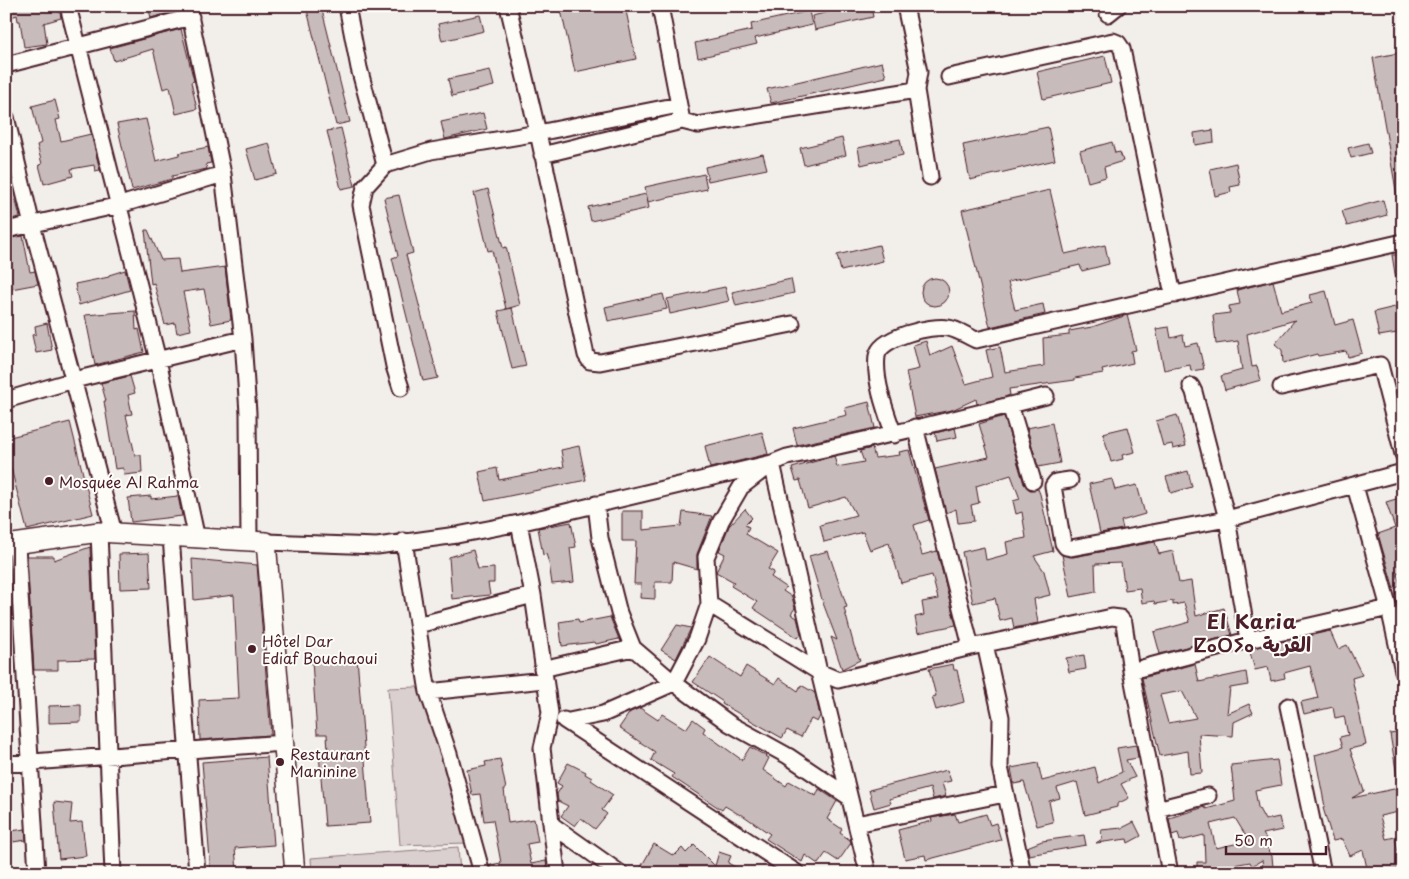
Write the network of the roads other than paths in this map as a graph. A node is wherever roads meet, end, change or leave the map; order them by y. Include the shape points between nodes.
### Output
1 (68, 6) edge
2 (347, 6) edge
3 (508, 6) edge
4 (660, 6) edge
5 (905, 6) edge
6 (190, 12) edge
7 (77, 45) junction
8 (6, 65) edge
9 (949, 76) dead end
10 (916, 90) junction
11 (679, 105) junction
12 (6, 117) edge
13 (682, 121) junction
14 (538, 133) junction
15 (542, 154) junction
16 (385, 165) junction
17 (223, 174) junction
18 (930, 178) dead end
19 (120, 204) junction
20 (32, 226) junction
21 (6, 230) edge
22 (1403, 242) edge
23 (1175, 295) junction
24 (792, 324) dead end
25 (243, 339) junction
26 (158, 360) junction
27 (74, 380) junction
28 (1191, 386) dead end
29 (1281, 387) dead end
30 (401, 388) dead end
31 (1046, 396) dead end
32 (6, 400) edge
33 (1010, 405) junction
34 (915, 427) junction
35 (894, 435) junction
36 (1403, 454) edge
37 (772, 463) junction
38 (1403, 472) edge
39 (1070, 480) dead end
40 (1033, 482) dead end
41 (1355, 486) junction
42 (596, 504) junction
43 (1227, 519) junction
44 (519, 523) junction
45 (106, 533) junction
46 (171, 537) junction
47 (197, 539) junction
48 (404, 541) junction
49 (257, 542) junction
50 (12, 545) edge
51 (533, 595) junction
52 (709, 604) junction
53 (1388, 608) junction
54 (418, 625) junction
55 (1248, 640) junction
56 (978, 645) junction
57 (633, 648) junction
58 (1403, 671) edge
59 (818, 672) junction
60 (1131, 672) junction
61 (543, 674) junction
62 (674, 683) junction
63 (428, 692) junction
64 (1288, 706) dead end
65 (550, 713) junction
66 (569, 721) junction
67 (283, 743) junction
68 (187, 750) junction
69 (109, 756) junction
70 (30, 761) junction
71 (6, 764) edge
72 (1005, 794) junction
73 (1208, 796) dead end
74 (849, 797) junction
75 (1157, 809) junction
76 (856, 824) junction
77 (552, 825) junction
78 (37, 873) edge
79 (113, 873) edge
80 (197, 873) edge
81 (295, 873) edge
82 (482, 873) edge
83 (557, 873) edge
84 (620, 873) edge
85 (797, 873) edge
86 (868, 873) edge
87 (1023, 873) edge
88 (1170, 873) edge
89 (1323, 873) edge

1 - 7 street
2 - 16 street via 359,68
3 - 14 street
4 - 11 street
5 - 10 street via 919,72
6 - 7 street
6 - 17 street
7 - 8 street
7 - 19 street
9 - 23 street via 1113,41 1118,43 1122,48
10 - 13 street via 698,125
10 - 18 street
11 - 13 street
11 - 14 street
12 - 20 street
13 - 15 street
14 - 15 street
14 - 16 street via 431,151
15 - 24 street via 586,355 590,361 600,362
16 - 30 street via 365,187 361,205
17 - 19 street
17 - 25 street
19 - 20 street
19 - 26 street
20 - 21 street
20 - 27 street
22 - 23 street
23 - 35 street via 976,340 947,327 892,339 877,355 880,392
25 - 26 street
25 - 49 street
26 - 27 street
26 - 47 street
27 - 32 street
27 - 45 street
28 - 43 street
29 - 36 street via 1380,365
31 - 33 street
33 - 34 street
33 - 40 street
34 - 35 street
34 - 56 street
35 - 37 street via 786,457
37 - 42 street
37 - 52 street via 741,487 721,520 706,557
37 - 59 street
38 - 41 street
39 - 43 street via 1053,483 1066,547
41 - 43 street
41 - 53 street
42 - 44 street
42 - 57 street via 600,538 619,613
43 - 55 street
44 - 48 street
44 - 51 street
45 - 46 street
45 - 50 street
45 - 69 street
46 - 47 street
46 - 68 street
47 - 49 street
48 - 49 street via 377,546
48 - 54 street
49 - 67 street
50 - 70 street
51 - 54 street
51 - 61 street
52 - 59 street
52 - 62 street via 697,640
53 - 55 street
53 - 58 street
54 - 63 street
55 - 60 street
56 - 59 street via 838,680
56 - 60 street via 1120,618 1124,623
56 - 72 street via 1001,718 1000,767
57 - 61 street
57 - 62 street
59 - 74 street
60 - 75 street
61 - 63 street
61 - 65 street
62 - 66 street via 603,714
62 - 74 street via 730,724 788,756
63 - 82 street
64 - 89 street
65 - 66 street
65 - 77 street via 542,748
66 - 85 street
67 - 68 street
67 - 81 street
68 - 69 street
68 - 80 street
69 - 70 street
69 - 79 street
70 - 71 street
70 - 78 street
72 - 76 street
72 - 87 street
73 - 75 street
74 - 76 street
75 - 88 street
76 - 86 street
77 - 83 street
77 - 84 street

